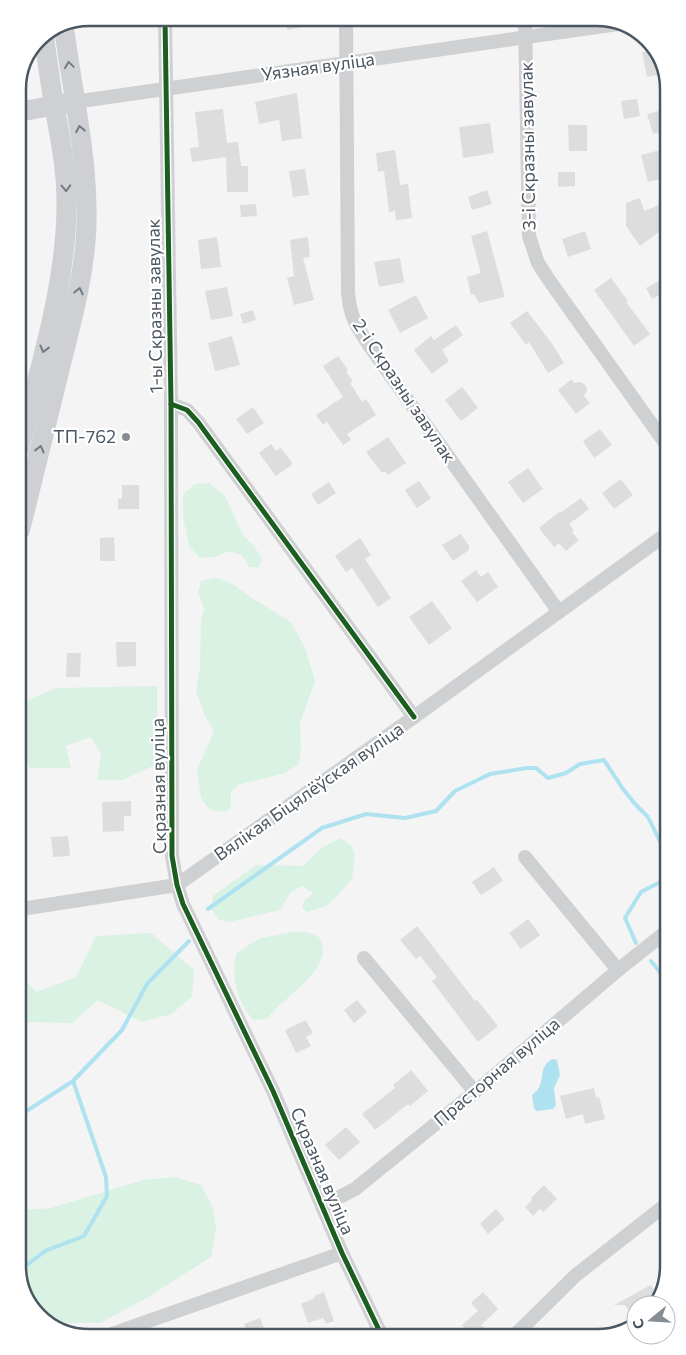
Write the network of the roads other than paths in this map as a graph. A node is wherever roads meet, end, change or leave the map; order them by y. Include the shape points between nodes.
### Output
1 (166, 26) edge
2 (346, 26) edge
3 (525, 26) edge
4 (603, 26) edge
5 (65, 32) edge
6 (526, 37) junction
7 (45, 45) edge
8 (347, 63) junction
9 (166, 90) junction
10 (74, 102) junction
11 (54, 105) junction
12 (26, 110) edge
13 (171, 404) junction
14 (26, 421) edge
15 (660, 436) edge
16 (26, 506) edge
17 (660, 539) edge
18 (559, 612) junction
19 (414, 717) junction
20 (525, 857) dead end
21 (177, 885) junction
22 (26, 908) edge
23 (660, 937) edge
24 (364, 958) dead end
25 (618, 970) junction
26 (475, 1092) junction
27 (322, 1206) junction
28 (660, 1209) edge
29 (342, 1252) junction
30 (125, 1329) edge
31 (380, 1329) edge
32 (521, 1329) edge

1 - 9 street, 1-ы Скразны завулак
2 - 8 street, 2-і Скразны завулак
3 - 6 street, 3-і Скразны завулак
4 - 6 street, Уязная вуліца
10 -> 5 main road
6 - 8 street, Уязная вуліца
6 - 15 street, 3-і Скразны завулак via 530,236 538,263
7 - 11 main road
8 - 9 street, Уязная вуліца
8 - 18 street, 2-і Скразны завулак via 348,292 353,321
9 - 10 street, Уязная вуліца
9 - 13 street, 1-ы Скразны завулак
10 - 11 main road, Уязная вуліца
16 -> 10 main road via 81,282 86,194 81,136
11 - 12 main road, Уязная вуліца
11 -> 14 main road via 62,138 67,188 65,233 60,278
13 - 19 street, 1-ы Скразны завулак via 187,410 198,422
13 - 21 street, Скразная вуліца via 172,856
17 - 18 street, Вялікая Біцялёўская вуліца
18 - 19 street, Вялікая Біцялёўская вуліца
19 - 21 street, Вялікая Біцялёўская вуліца
20 - 25 street
21 - 22 street, Вялікая Біцялёўская вуліца
21 - 27 street, Скразная вуліца via 183,904 273,1091
23 - 25 street, Прасторная вуліца
24 - 26 street
25 - 26 street, Прасторная вуліца
26 - 27 street, Прасторная вуліца via 355,1189
27 - 29 street, Скразная вуліца
28 - 32 street via 576,1275
29 - 30 street, Скразная вуліца
29 - 31 street

